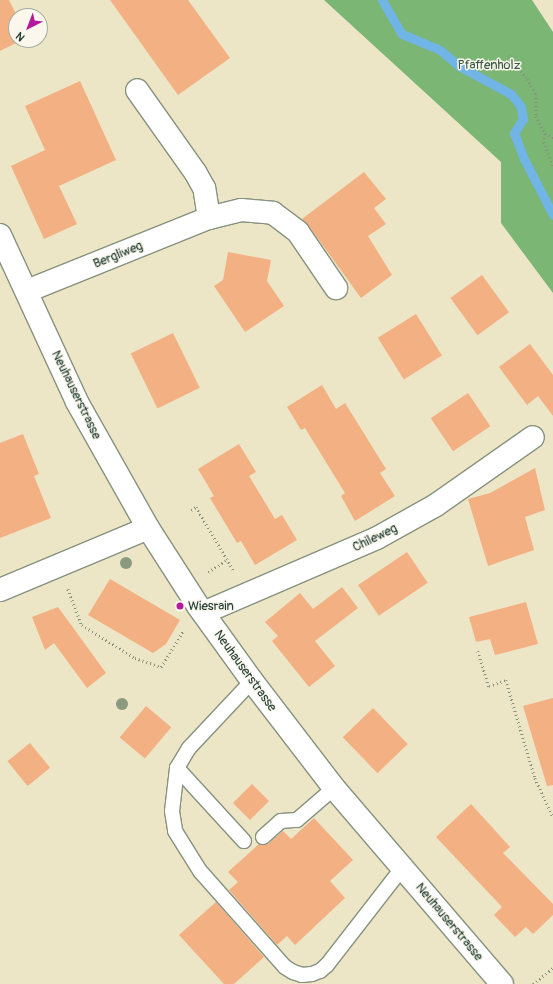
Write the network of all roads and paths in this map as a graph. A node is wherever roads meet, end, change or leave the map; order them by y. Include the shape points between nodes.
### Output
1 (508, 55) dead end
2 (137, 90) dead end
3 (545, 134) junction
4 (553, 138) edge
5 (553, 165) edge
6 (209, 218) junction
7 (0, 235) edge
8 (7, 267) edge
9 (336, 288) dead end
10 (27, 291) junction
11 (533, 437) dead end
12 (191, 510) dead end
13 (148, 528) junction
14 (59, 566) junction
15 (0, 590) edge
16 (246, 595) junction
17 (203, 613) junction
18 (478, 651) dead end
19 (252, 681) junction
20 (177, 768) junction
21 (334, 788) junction
22 (553, 817) edge
23 (263, 837) dead end
24 (244, 841) dead end
25 (403, 868) junction
26 (553, 968) edge
27 (502, 984) edge
28 (534, 984) edge

1 - 3 path via 536,94 536,116
2 - 6 street via 204,188
3 - 4 path
3 - 5 path via 544,142
6 - 9 street, Bergliweg via 241,210 273,213 298,232
6 - 10 street, Bergliweg
7 - 8 street, Neuhauserstrasse
8 - 10 street, Neuhauserstrasse
10 - 13 street, Neuhauserstrasse via 77,402
11 - 16 street, Chileweg via 436,505 377,538
12 - 16 path via 196,507 228,559
13 - 14 street
13 - 17 street, Neuhauserstrasse
14 - 15 street
14 - 17 path via 82,625 135,658 161,667 184,630
16 - 17 street, Chileweg
17 - 19 street, Neuhauserstrasse
18 - 22 path via 489,686 506,680 535,778
19 - 20 lane via 189,748
19 - 21 street, Neuhauserstrasse
20 - 24 lane
20 - 25 lane via 172,811 175,831 200,871 285,967 293,972 302,975 320,971
21 - 23 lane via 297,820 281,821
21 - 25 street, Neuhauserstrasse
25 - 27 street, Neuhauserstrasse
26 - 28 path

